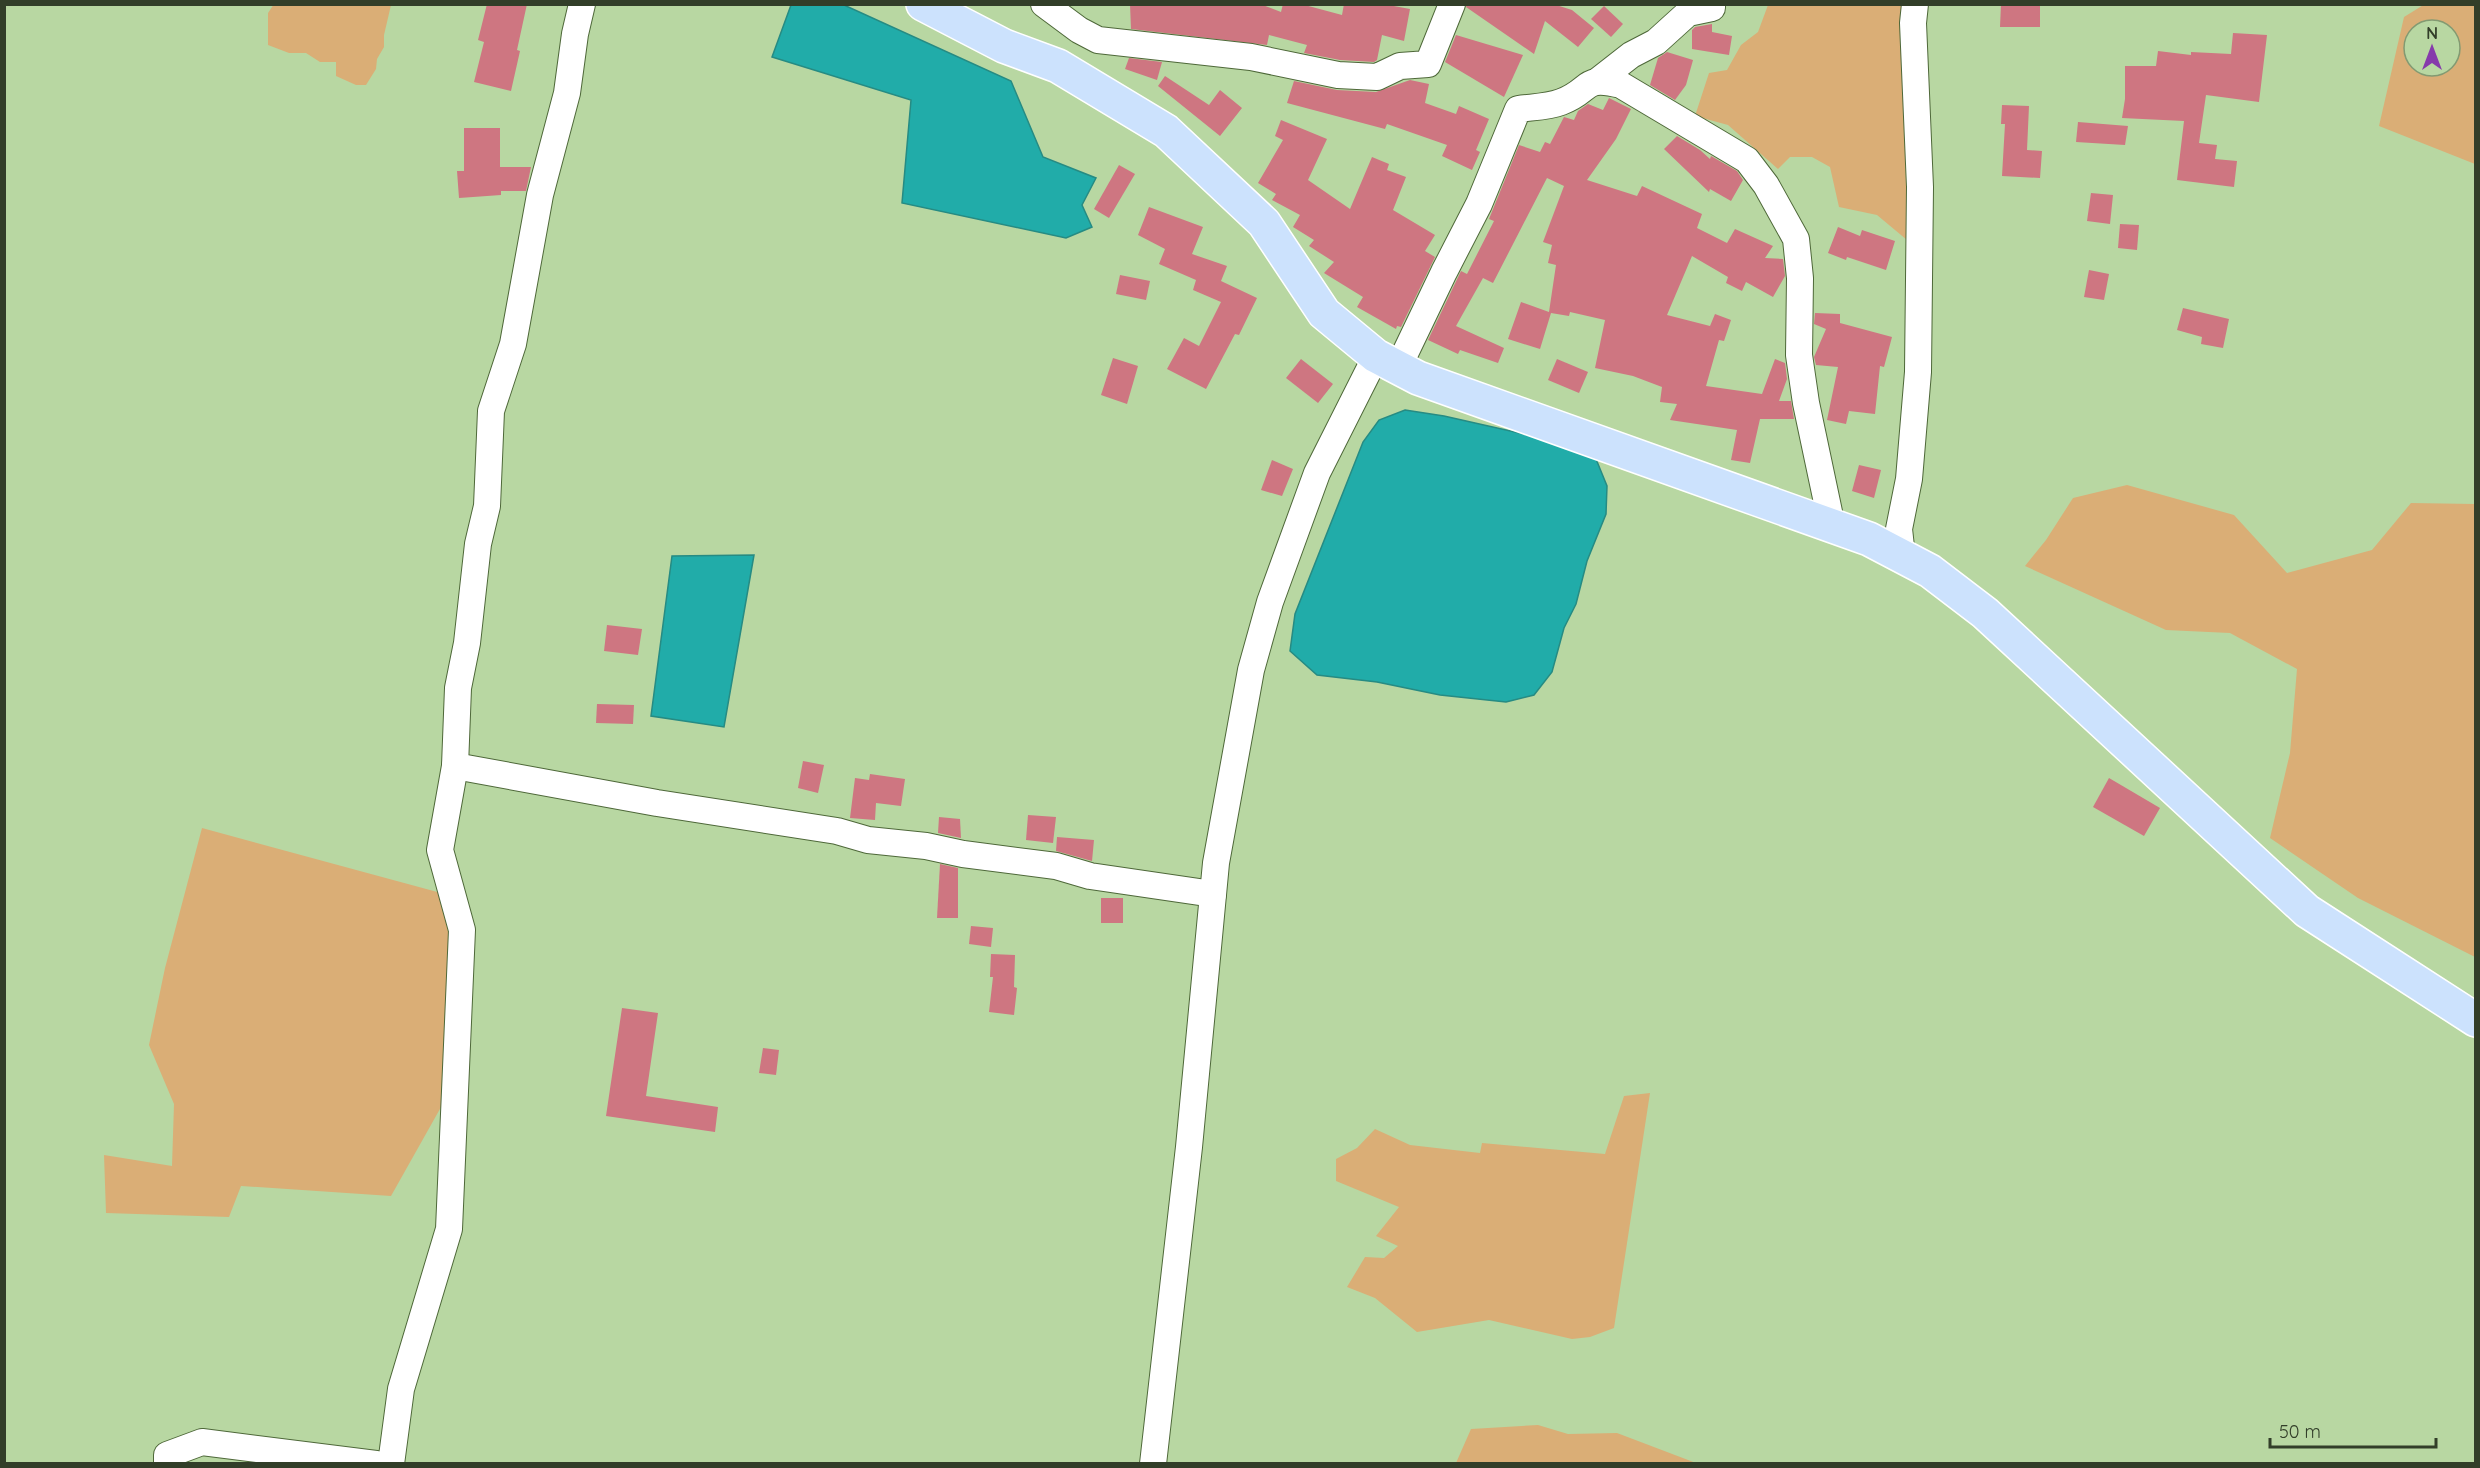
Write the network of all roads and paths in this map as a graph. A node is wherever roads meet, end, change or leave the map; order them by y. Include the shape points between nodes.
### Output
1 (582, 4) edge
2 (923, 4) edge
3 (1044, 4) edge
4 (1452, 4) edge
5 (1712, 4) edge
6 (1915, 4) edge
7 (1599, 80) junction
8 (1387, 362) junction
9 (1833, 526) junction
10 (1902, 556) junction
11 (455, 766) junction
12 (1213, 894) junction
13 (2475, 1020) edge
14 (167, 1464) edge
15 (376, 1464) edge
16 (391, 1464) edge
17 (1153, 1464) edge

1 - 11 street via 567,93 540,195 513,344 491,411 487,506 458,688
2 - 8 main road via 1004,46 1058,66 1166,131 1264,223 1324,313
3 - 4 street via 1098,40 1251,57 1338,75 1377,77 1400,66 1428,64
5 - 7 street via 1712,8 1688,13 1656,42 1631,55
6 - 10 street via 1920,187 1918,372 1910,478 1899,529
7 - 8 street via 1557,103 1518,109 1479,204 1443,272
7 - 9 street via 1621,85 1747,160 1796,239 1799,355
8 - 9 main road via 1418,378
8 - 12 street via 1317,473 1270,602 1251,670 1225,804
9 - 10 main road
10 - 13 main road via 1930,571 1985,614 2307,911
11 - 12 street via 837,831 868,840 1056,866 1090,876
11 - 16 street via 440,850 462,930 449,1229 401,1389
12 - 17 street
14 - 15 street via 167,1455 202,1442

